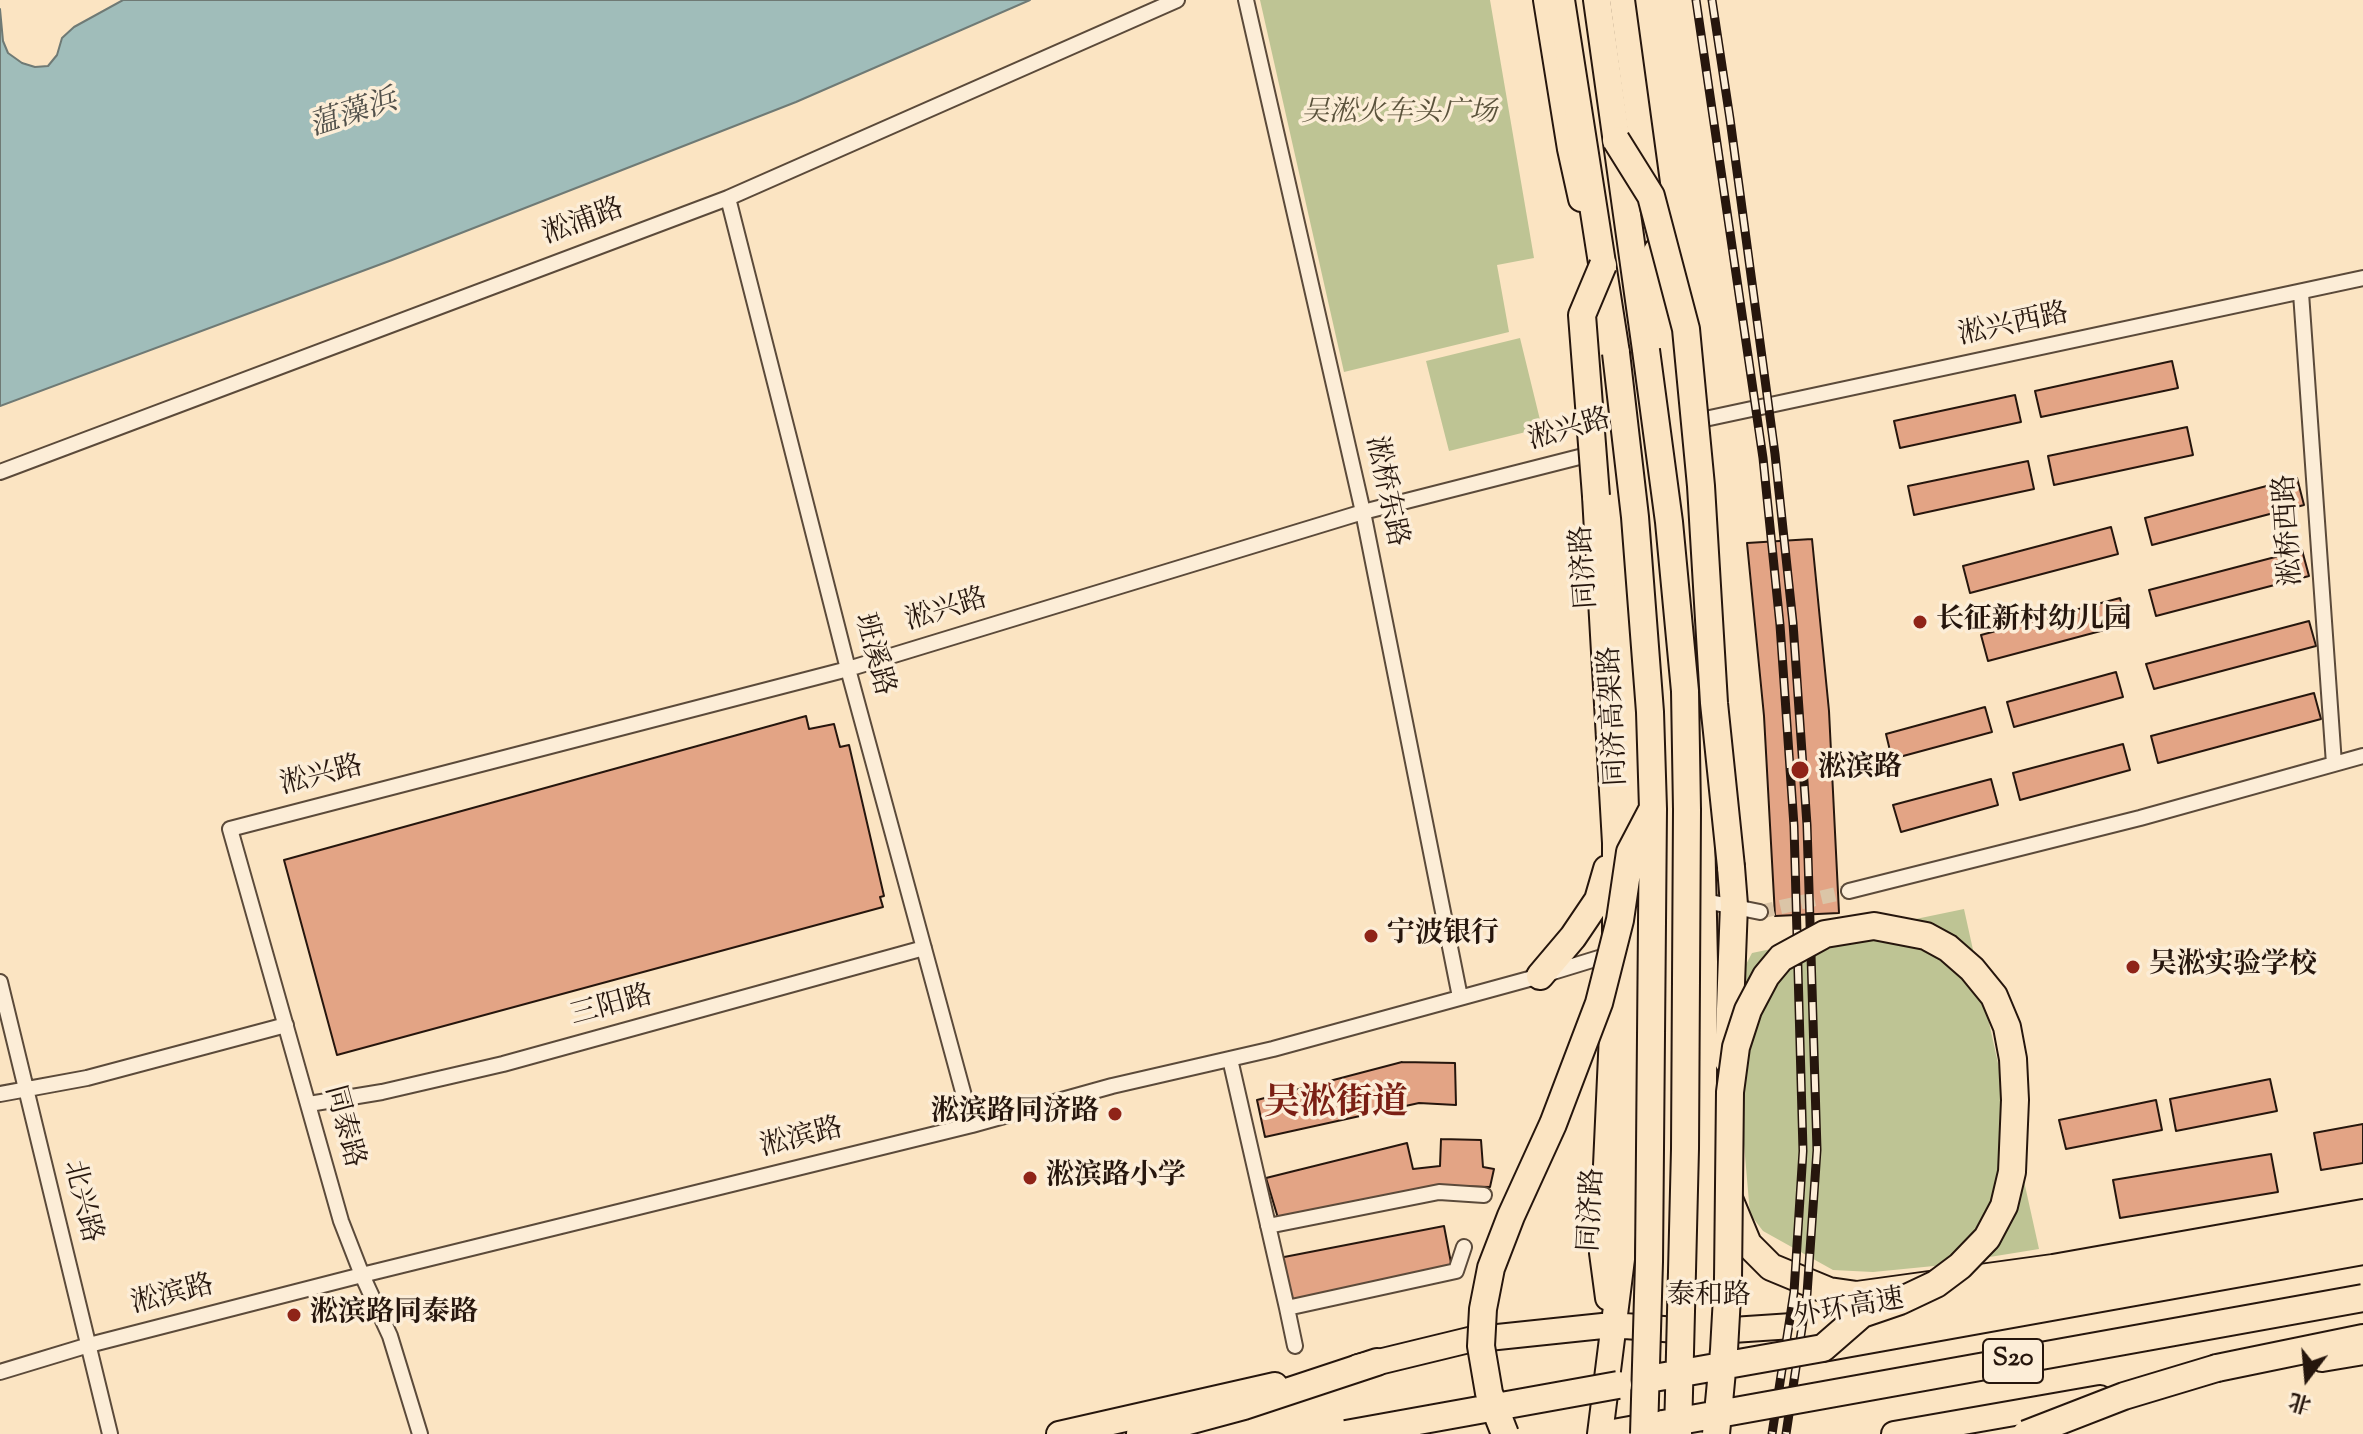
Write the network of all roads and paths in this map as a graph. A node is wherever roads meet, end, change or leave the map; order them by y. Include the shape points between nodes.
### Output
1 (1177, 0) edge
2 (1246, 0) edge
3 (1546, 0) edge
4 (1561, 0) edge
5 (1597, 0) edge
6 (1622, 0) edge
7 (1616, 140) junction
8 (728, 198) junction
9 (1603, 265) junction
10 (2363, 278) edge
11 (2301, 293) junction
12 (1674, 426) junction
13 (1609, 450) junction
14 (0, 472) edge
15 (1363, 512) junction
16 (848, 669) junction
17 (2363, 756) edge
18 (2334, 764) junction
19 (1653, 809) junction
20 (230, 829) joint
21 (1616, 843) junction
22 (1849, 891) tunnel mouth
23 (1705, 901) junction
24 (1734, 905) junction
25 (1760, 912) tunnel mouth
26 (924, 948) junction
27 (1616, 953) junction
28 (1705, 962) junction
29 (1540, 976) junction
30 (1634, 978) junction
31 (0, 982) edge
32 (1460, 997) junction
33 (286, 1025) junction
34 (1230, 1059) junction
35 (25, 1090) junction
36 (0, 1094) edge
37 (309, 1104) junction
38 (972, 1125) junction
39 (1484, 1195) dead end
40 (2363, 1213) edge
41 (1268, 1226) junction
42 (2363, 1232) edge
43 (1464, 1247) dead end
44 (2363, 1251) edge
45 (2053, 1268) junction
46 (362, 1275) junction
47 (2363, 1298) edge
48 (1287, 1308) junction
49 (1941, 1309) junction
50 (1612, 1325) junction
51 (1702, 1332) junction
52 (2363, 1338) edge
53 (89, 1345) junction
54 (1295, 1346) dead end
55 (1823, 1348) junction
56 (2363, 1352) edge
57 (1377, 1362) junction
58 (0, 1372) edge
59 (110, 1434) edge
60 (420, 1434) edge
61 (1059, 1434) edge
62 (1140, 1434) edge
63 (1346, 1434) edge
64 (1505, 1434) edge
65 (1600, 1434) edge
66 (1608, 1434) edge
67 (1644, 1434) edge
68 (1678, 1434) edge
69 (1701, 1434) edge
70 (1716, 1434) edge
71 (1726, 1434) edge
72 (1894, 1434) edge
73 (2026, 1434) edge

1 - 8 street, 淞浦路
2 - 15 street, 淞桥东路
3 - 13 main road, 同济路 via 1589,237
4 - 9 highway, 同济高架路
5 - 7 highway
6 - 12 main road via 1661,283
7 - 24 highway, bridge via 1651,196 1686,329
7 - 68 highway, bridge via 1669,522 1685,691 1685,1149
8 - 14 street, 淞浦路
8 - 16 street, 班溪路
9 - 19 highway, 同济高架路, bridge via 1635,517
9 - 21 highway, bridge via 1582,315
10 - 11 street, 淞兴西路
11 - 12 street, 淞兴西路
11 - 18 street, 淞桥西路
12 - 13 street, 淞兴路
12 - 23 main road via 1690,569
13 - 15 street, 淞兴路
13 - 30 main road, 同济路 via 1631,761
15 - 16 street, 淞兴路
15 - 32 street, 淞桥东路
16 - 20 street, 淞兴路
16 - 26 street, 班溪路
17 - 18 street
18 - 22 street
19 - 64 highway, bridge via 1630,852 1599,1003 1491,1268 1481,1346 1489,1393
19 - 67 highway, 同济高架路, bridge
20 - 33 street, 同泰路
21 - 27 highway
21 - 29 highway via 1598,900
23 - 24 street
23 - 28 main road
24 - 25 street
24 - 28 main road
24 - 45 highway via 1725,1136 1729,1199 1748,1244 1771,1267 1829,1291 1857,1295
26 - 37 street, 三阳路 via 490,1068
26 - 38 street, 班溪路
27 - 29 street, 淞滨路
27 - 30 highway
27 - 50 main road, 同济路 via 1602,1253
28 - 51 main road
29 - 32 street, 淞滨路
30 - 50 main road, 同济路 via 1622,1259
31 - 35 street, 北兴路
32 - 34 street, 淞滨路
33 - 35 street
33 - 37 street, 同泰路
34 - 38 street, 淞滨路
34 - 41 street
35 - 36 street
35 - 53 street, 北兴路
37 - 46 street, 同泰路 via 341,1221
38 - 46 street, 淞滨路
39 - 41 street via 1439,1192
40 - 45 highway
41 - 48 street
42 - 49 main road, 泰和路
43 - 48 street via 1456,1271
44 - 55 highway, 外环高速 / S20
45 - 49 highway
46 - 53 street, 淞滨路
46 - 60 street, 同泰路 via 390,1336
47 - 66 highway, S20, bridge
48 - 54 street
49 - 51 main road, 泰和路 via 1883,1320
50 - 51 main road, 泰和路
50 - 57 main road, 泰和路 via 1469,1340
50 - 65 main road, 同济路
51 - 69 main road
51 - 71 main road
52 - 73 highway, bridge via 2217,1368
53 - 58 street, 淞滨路
53 - 59 street, 北兴路
55 - 63 highway, 外环高速 / S20, bridge
55 - 70 highway, bridge via 1862,1314 1936,1284 1960,1266 1987,1238 2004,1206 2012,1172 2013,1059 1994,996 1948,948 1899,929 1855,927 1809,941 1781,958 1748,1010 1730,1092 1728,1279
56 - 72 main road
57 - 61 main road, 泰和路
57 - 62 highway

